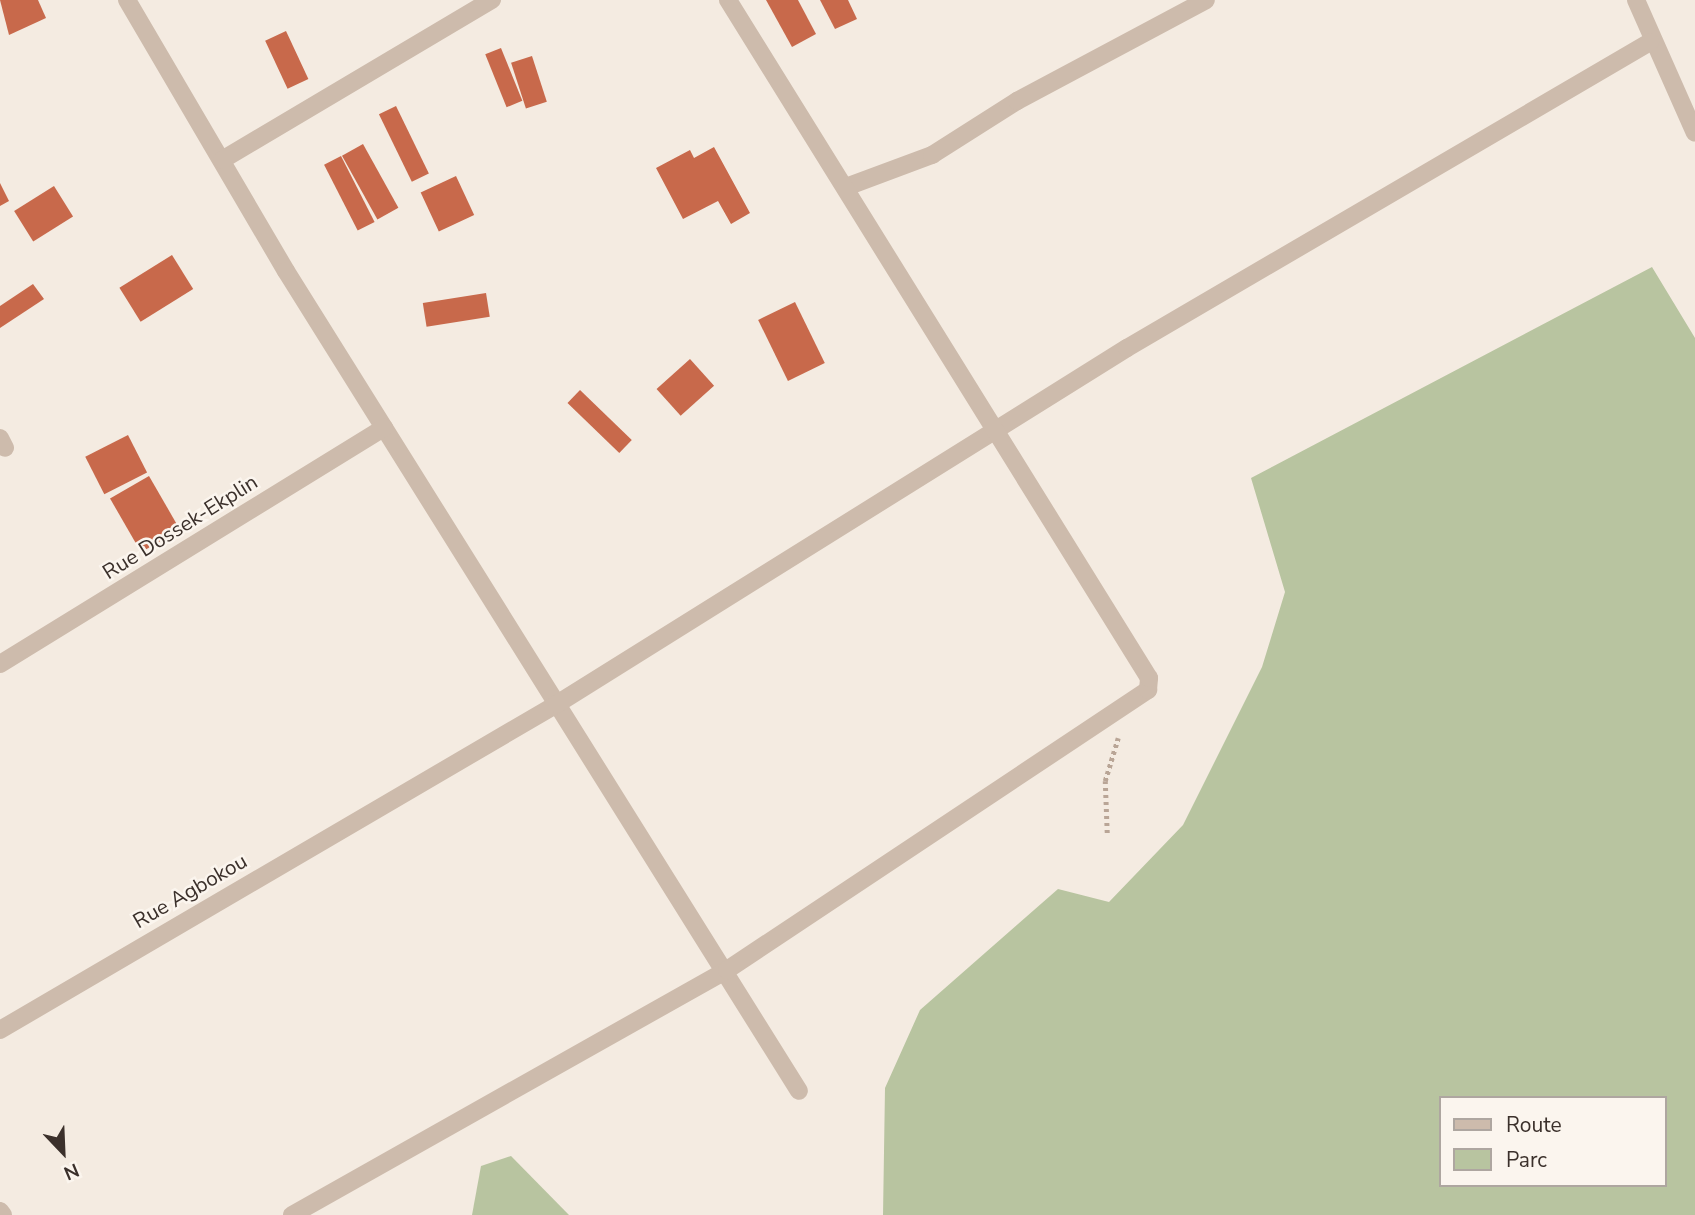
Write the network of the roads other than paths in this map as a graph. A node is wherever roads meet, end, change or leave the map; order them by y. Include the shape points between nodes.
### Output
1 (127, 0) edge
2 (492, 0) edge
3 (727, 0) edge
4 (1206, 0) edge
5 (1636, 0) edge
6 (1650, 42) junction
7 (1695, 133) edge
8 (222, 160) junction
9 (846, 187) junction
10 (383, 428) junction
11 (995, 429) junction
12 (0, 664) edge
13 (556, 704) junction
14 (727, 970) junction
15 (0, 1030) edge
16 (799, 1091) dead end
17 (0, 1210) edge
18 (3, 1215) edge
19 (292, 1215) edge

1 - 8 street
2 - 8 street
3 - 9 street
4 - 9 street via 1017,101 932,155
5 - 6 street
6 - 7 street
6 - 11 street, Rue Agbokou
8 - 10 street
9 - 11 street
10 - 12 street, Rue Dossek-Ekplin
10 - 13 street
11 - 13 street, Rue Agbokou
11 - 14 street via 1149,678 1148,690 1129,708
13 - 14 street via 632,833
13 - 15 street, Rue Agbokou
14 - 16 street
14 - 19 street
17 - 18 street

